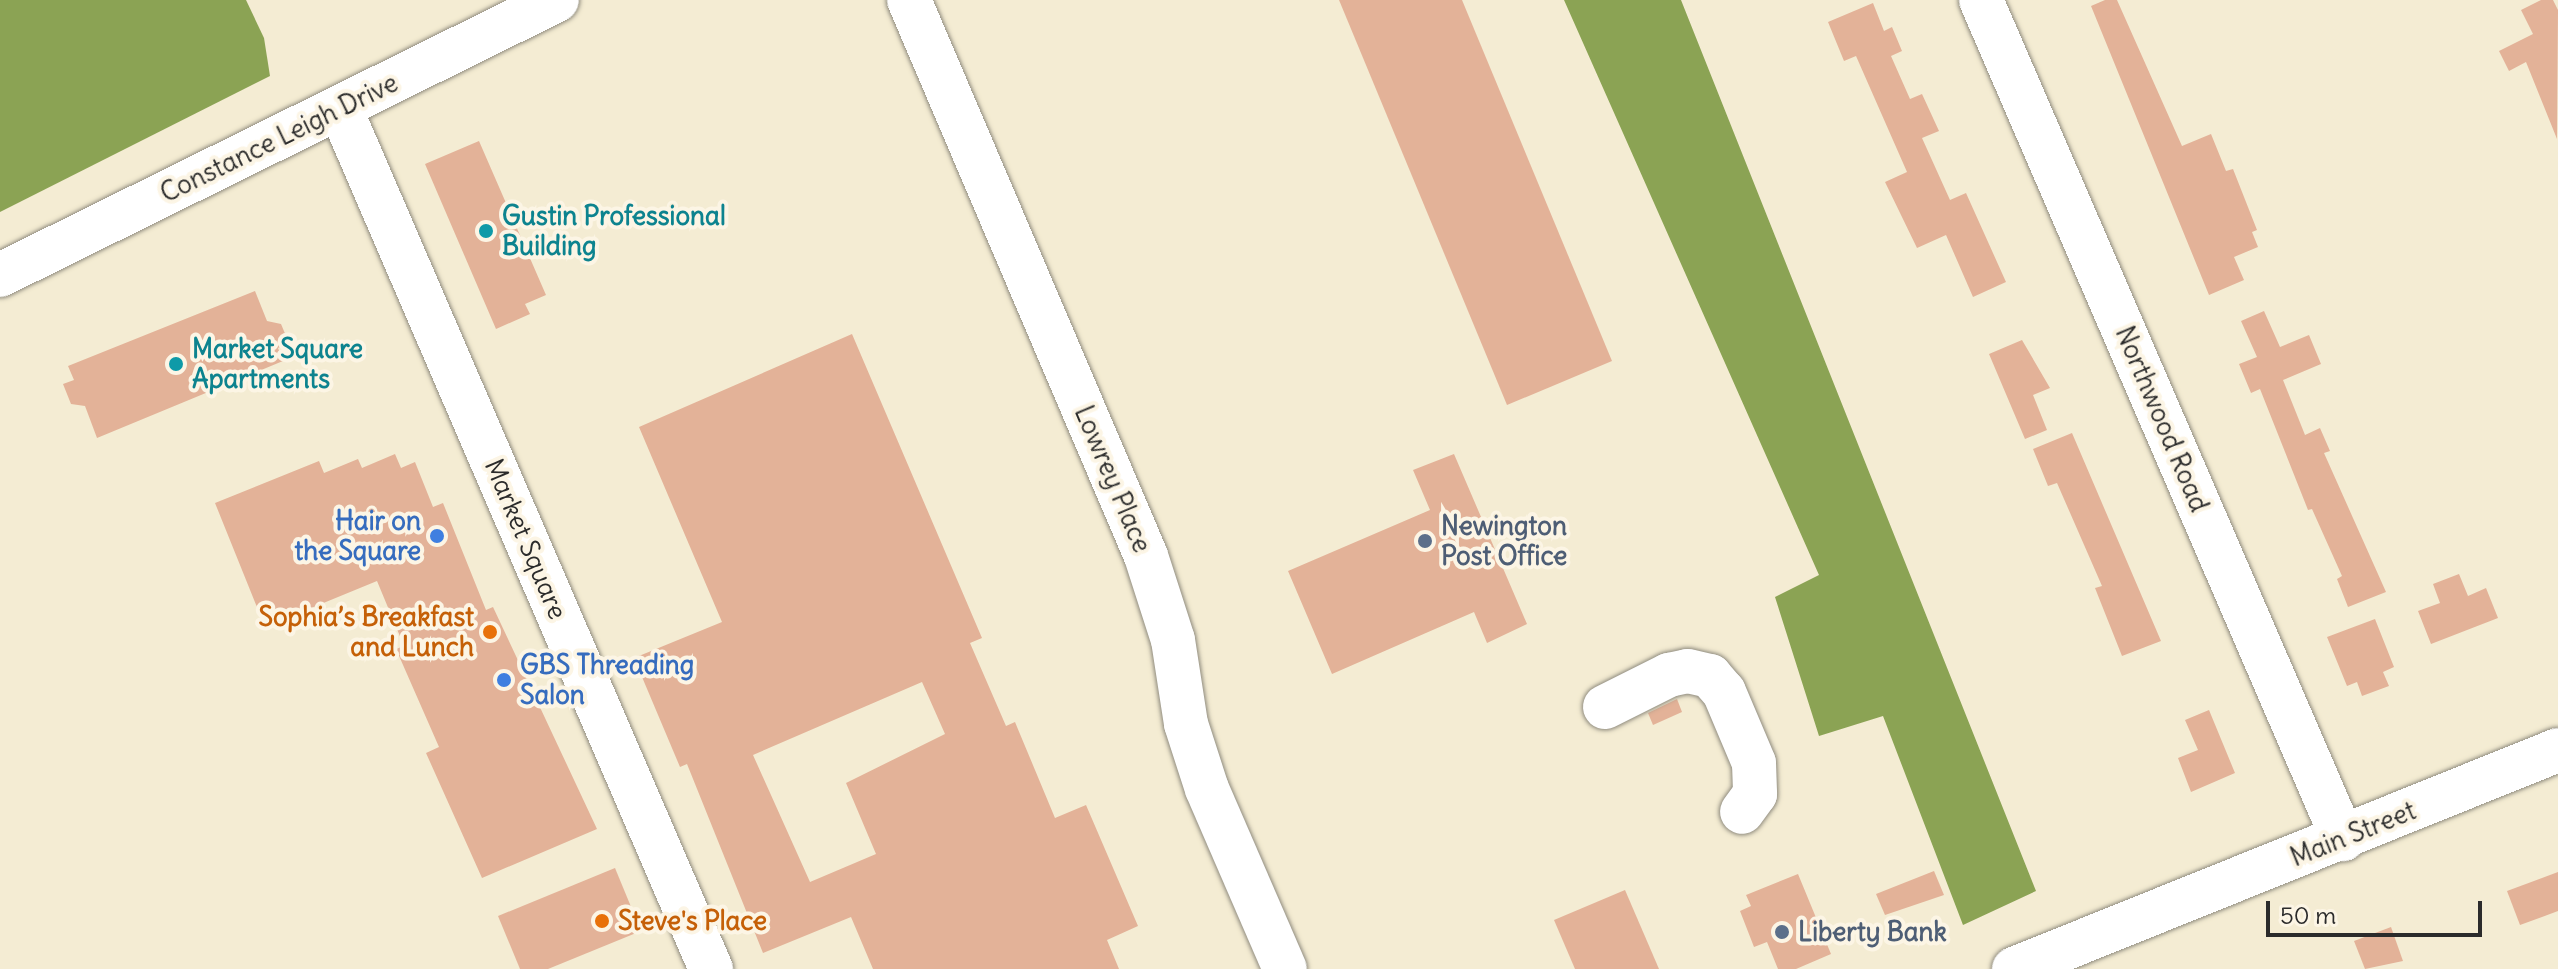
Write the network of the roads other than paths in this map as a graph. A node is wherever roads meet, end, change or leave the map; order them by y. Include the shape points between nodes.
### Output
1 (557, 0) edge
2 (909, 0) edge
3 (1981, 0) edge
4 (340, 108) junction
5 (0, 275) edge
6 (1605, 707) dead end
7 (2558, 750) edge
8 (1742, 812) dead end
9 (2343, 839) junction
10 (711, 969) edge
11 (1285, 969) edge
12 (2014, 969) edge

1 - 4 street, Constance Leigh Drive
2 - 11 street, Lowrey Place via 1146,556 1173,640 1186,724 1207,789
3 - 9 street, Northwood Road
4 - 5 street, Constance Leigh Drive
4 - 10 street, Market Square
6 - 8 street via 1669,675 1688,671 1710,676 1724,692 1754,763 1755,794
7 - 9 street, Main Street
9 - 12 street, Main Street

